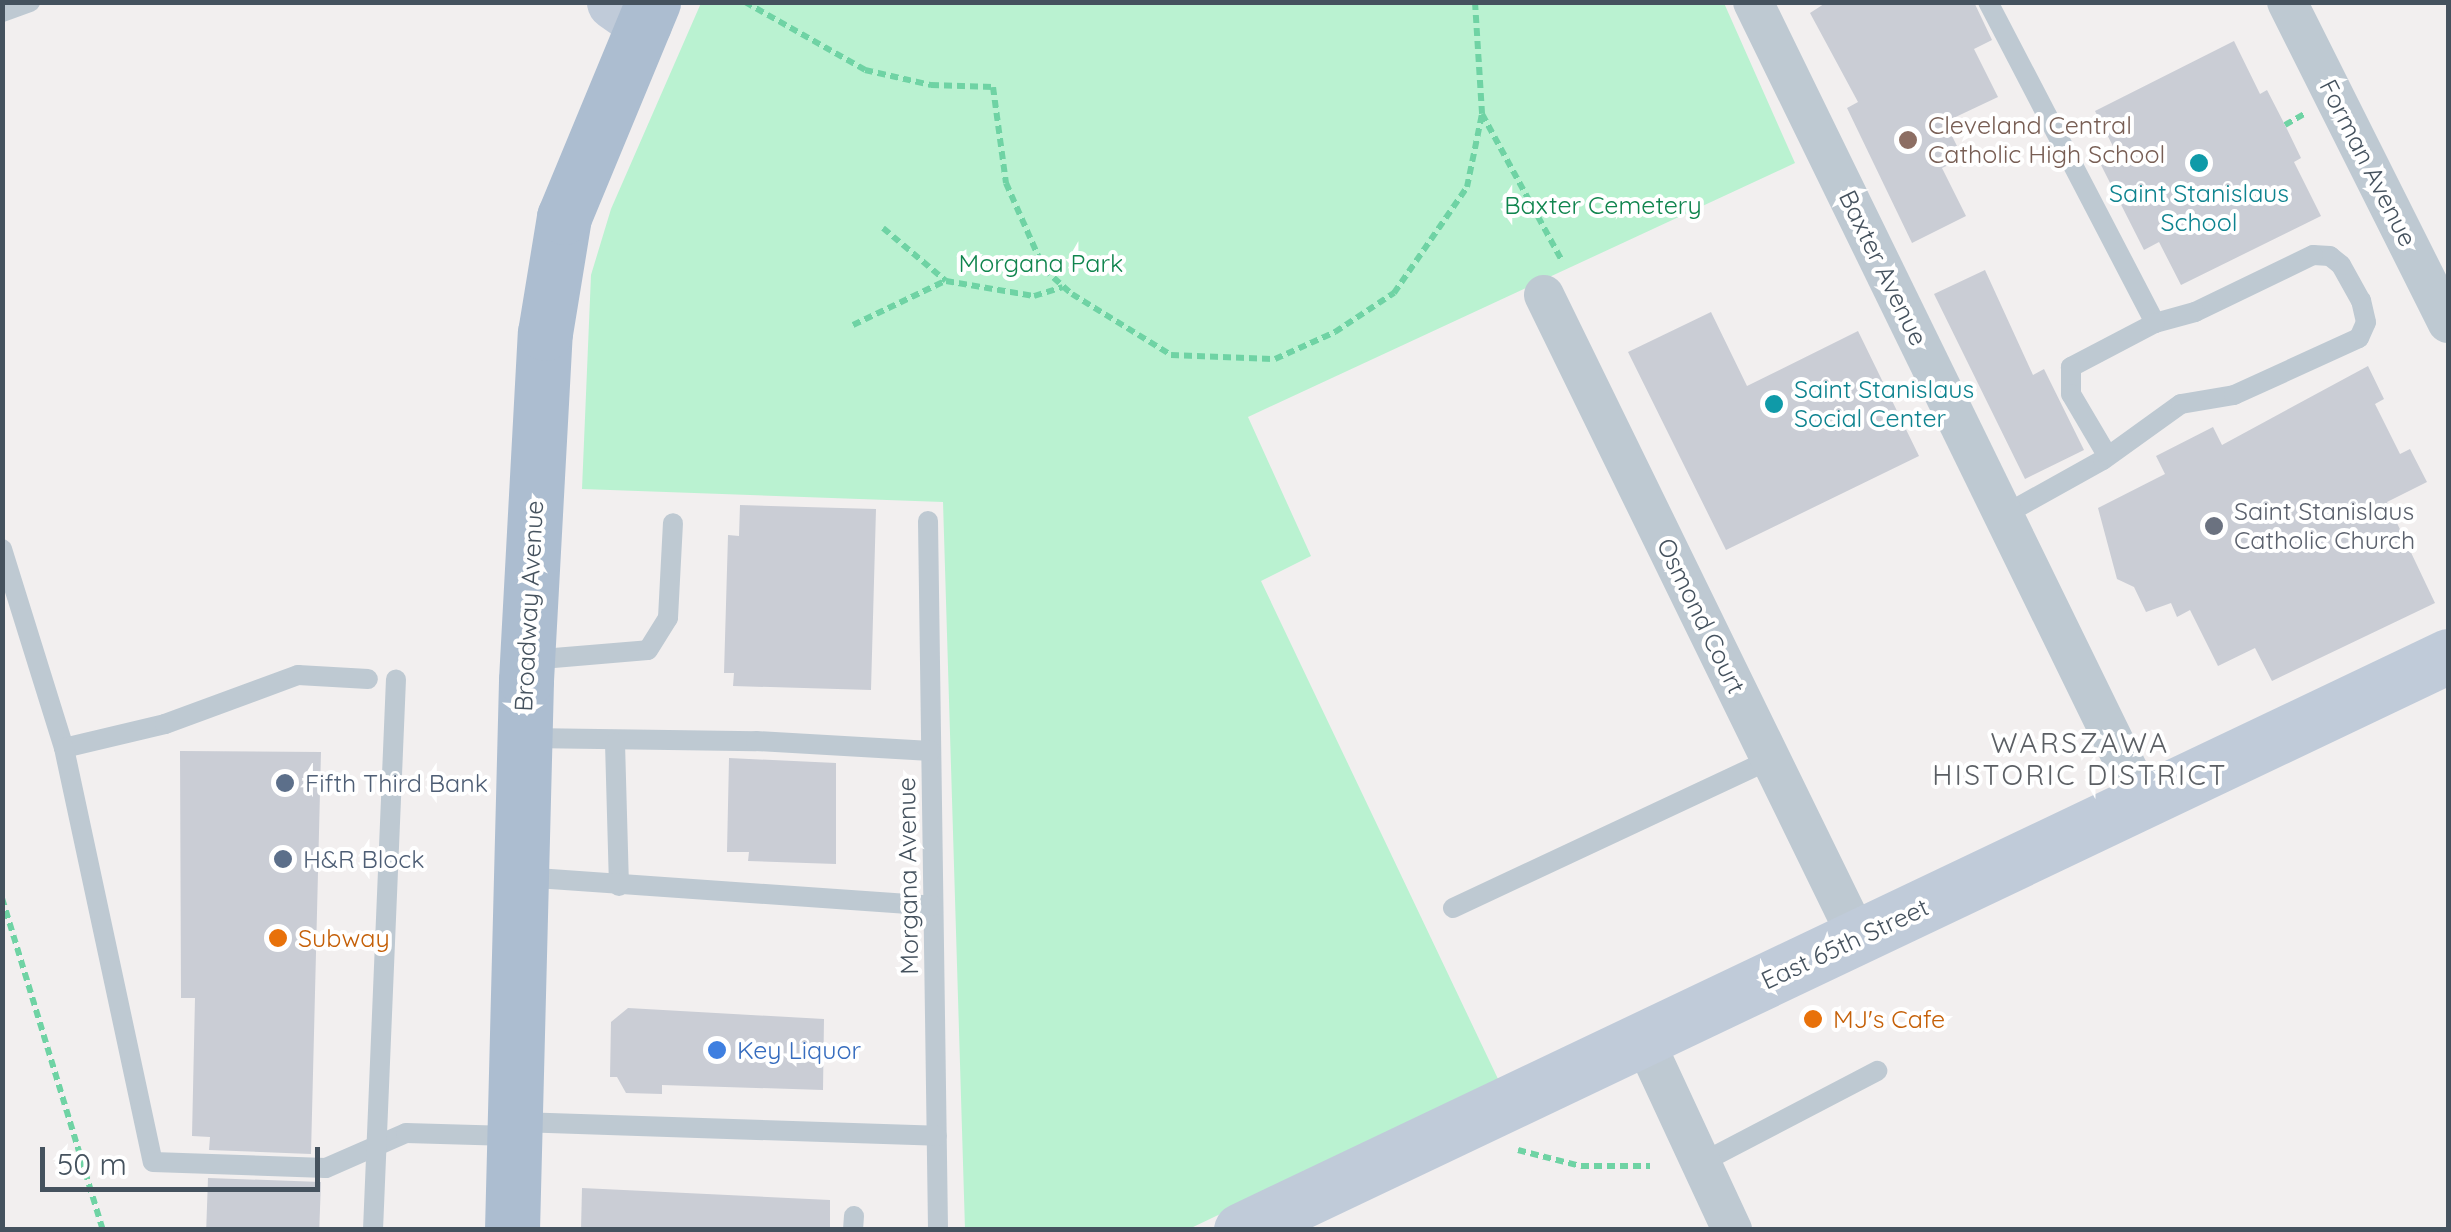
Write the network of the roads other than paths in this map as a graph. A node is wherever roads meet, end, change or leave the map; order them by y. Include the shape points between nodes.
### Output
1 (30, 2) edge
2 (1753, 2) edge
3 (1988, 2) edge
4 (2287, 2) edge
5 (637, 9) edge
6 (2, 12) edge
7 (1556, 283) road end
8 (2155, 322) junction
9 (2448, 323) edge
10 (2107, 455) junction
11 (2004, 515) junction
12 (928, 521) dead end
13 (673, 523) dead end
14 (2, 549) edge
15 (2448, 656) edge
16 (528, 660) junction
17 (368, 679) dead end
18 (396, 679) dead end
19 (524, 738) junction
20 (615, 743) junction
21 (64, 748) junction
22 (931, 752) junction
23 (1771, 759) junction
24 (2144, 804) junction
25 (520, 876) junction
26 (619, 886) junction
27 (934, 906) junction
28 (1453, 908) dead end
29 (1858, 938) junction
30 (1643, 1038) junction
31 (1878, 1071) dead end
32 (512, 1129) junction
33 (937, 1136) junction
34 (374, 1144) junction
35 (1701, 1163) junction
36 (373, 1230) edge
37 (512, 1230) edge
38 (938, 1230) edge
39 (1240, 1230) edge
40 (1732, 1230) edge

1 - 6 lane
2 - 11 street, Baxter Avenue
3 - 8 lane
4 - 9 street, Forman Avenue
5 - 16 main road, Broadway Avenue via 556,243 538,414
7 - 23 street, Osmond Court
8 - 10 lane via 2071,367 2071,394
8 - 10 lane via 2195,312 2313,255 2330,256 2341,266 2366,322 2358,338 2285,376 2234,395 2181,404
10 - 11 lane
11 - 24 street, Baxter Avenue
12 - 22 lane, Morgana Avenue
13 - 16 lane via 668,618 648,650
14 - 21 lane
15 - 24 street, East 65th Street
16 - 19 main road, Broadway Avenue
17 - 21 lane via 298,675 164,724
18 - 34 lane
19 - 20 lane
19 - 25 main road, Broadway Avenue
20 - 22 lane via 756,740
20 - 26 lane
21 - 34 lane via 153,1162 326,1168
22 - 27 lane, Morgana Avenue
23 - 28 lane
23 - 29 street, Osmond Court
24 - 29 street, East 65th Street
25 - 26 lane
25 - 32 main road, Broadway Avenue
26 - 27 lane
27 - 33 lane, Morgana Avenue
29 - 30 street, East 65th Street
30 - 35 street
30 - 39 street, East 65th Street
31 - 35 lane
32 - 33 lane
32 - 34 lane via 406,1133
32 - 37 main road, Broadway Avenue
33 - 38 lane, Morgana Avenue
34 - 36 lane
35 - 40 street

